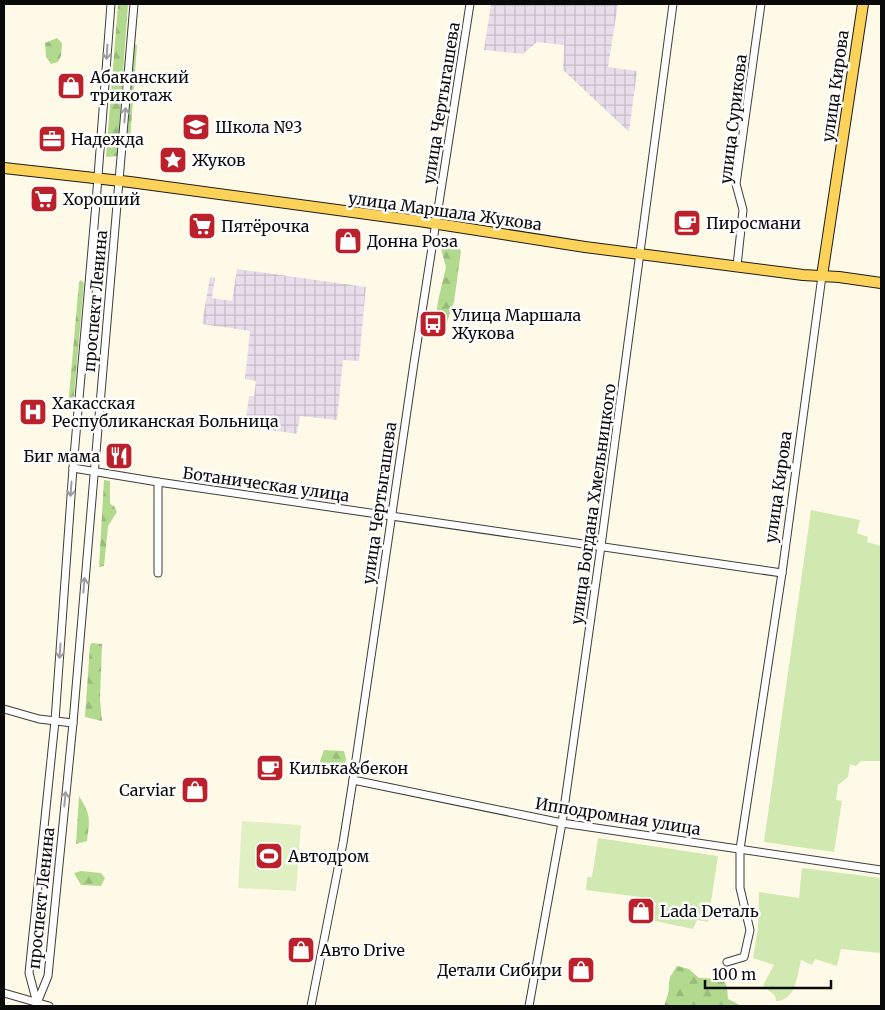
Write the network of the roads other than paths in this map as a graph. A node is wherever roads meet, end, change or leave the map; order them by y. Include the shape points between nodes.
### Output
1 (111, 4) edge
2 (134, 4) edge
3 (470, 4) edge
4 (673, 4) edge
5 (761, 4) edge
6 (863, 4) edge
7 (4, 168) edge
8 (98, 178) junction
9 (120, 181) junction
10 (435, 224) junction
11 (641, 253) junction
12 (737, 266) junction
13 (822, 276) junction
14 (881, 283) edge
15 (73, 468) junction
16 (93, 471) junction
17 (158, 482) junction
18 (392, 515) junction
19 (601, 546) junction
20 (158, 573) dead end
21 (782, 573) junction
22 (4, 709) edge
23 (55, 721) junction
24 (73, 723) junction
25 (353, 780) junction
26 (562, 823) junction
27 (740, 849) junction
28 (881, 870) edge
29 (727, 962) dead end
30 (4, 993) edge
31 (38, 1003) junction
32 (48, 1006) edge
33 (311, 1006) edge
34 (529, 1006) edge

1 -> 8 street, проспект Ленина
9 -> 2 street, проспект Ленина
3 - 10 street, улица Чертыгашева
4 - 11 street, улица Богдана Хмельницкого
5 - 12 street, улица Сурикова via 736,184 743,210
6 - 13 main road, улица Кирова
7 - 8 main road, улица Маршала Жукова
8 - 9 main road, улица Маршала Жукова
8 - 15 street, проспект Ленина
9 - 10 main road, улица Маршала Жукова
9 - 16 street, проспект Ленина
10 - 11 main road, улица Маршала Жукова
10 - 18 street, улица Чертыгашева
11 - 12 main road, улица Маршала Жукова
11 - 19 street, улица Богдана Хмельницкого
12 - 13 main road, улица Маршала Жукова
13 - 14 main road, улица Маршала Жукова
13 - 21 street, улица Кирова
15 - 16 street, Ботаническая улица
15 -> 23 street, проспект Ленина
16 - 17 street, Ботаническая улица
24 -> 16 street, проспект Ленина
17 - 18 street, Ботаническая улица
17 - 20 street
18 - 19 street, Ботаническая улица
18 - 25 street, улица Чертыгашева
19 - 21 street, Ботаническая улица
19 - 26 street, улица Богдана Хмельницкого
21 - 27 street, улица Кирова
22 - 23 street
23 - 24 street
23 - 31 street, проспект Ленина via 29,974
31 -> 24 street, проспект Ленина via 48,976
25 - 26 street, Ипподромная улица
25 - 33 street, улица Чертыгашева
26 - 27 street, Ипподромная улица
26 - 34 street, улица Богдана Хмельницкого
27 - 28 street, Ипподромная улица
27 - 29 street, улица Кирова via 740,888 750,930 744,956
30 - 31 street
31 - 32 street

